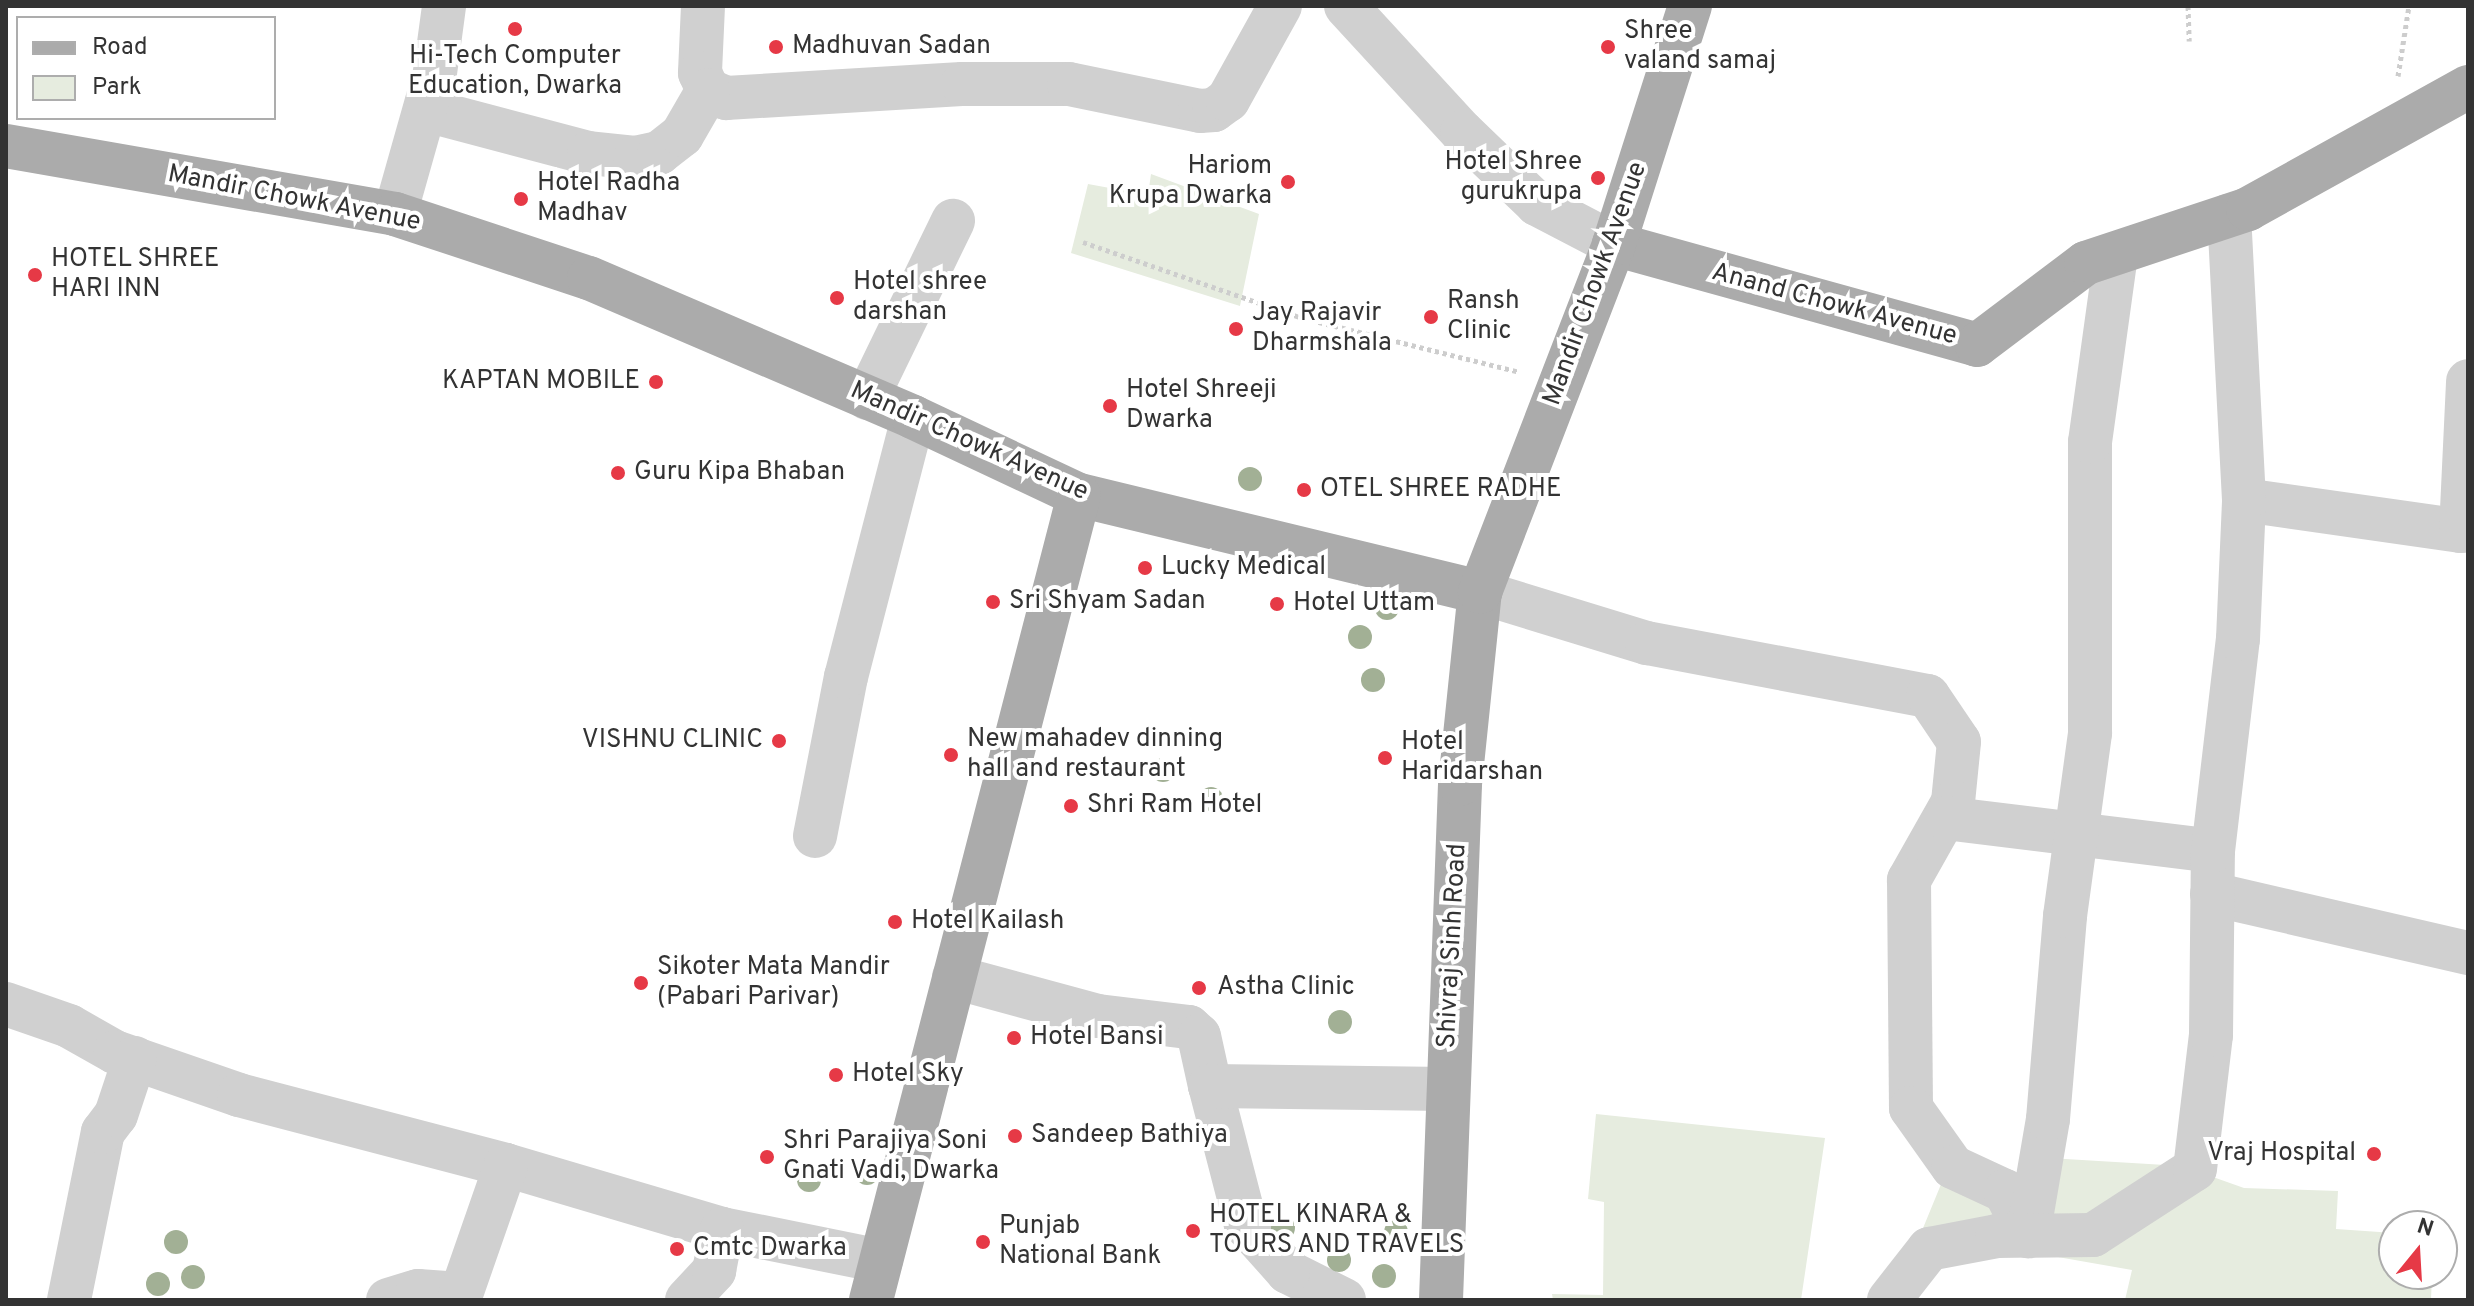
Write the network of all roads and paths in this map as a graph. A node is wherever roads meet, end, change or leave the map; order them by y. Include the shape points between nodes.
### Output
1 (444, 6) edge
2 (703, 6) edge
3 (1280, 6) edge
4 (1346, 6) edge
5 (1690, 6) edge
6 (2188, 6) edge
7 (2409, 6) edge
8 (2189, 41) dead end
9 (2468, 87) edge
10 (708, 90) junction
11 (426, 110) junction
12 (2390, 128) junction
13 (6, 146) edge
14 (395, 214) junction
15 (2229, 215) junction
16 (953, 221) dead end
17 (1083, 242) dead end
18 (1614, 244) junction
19 (2116, 254) junction
20 (1563, 378) junction
21 (2468, 381) edge
22 (867, 398) junction
23 (913, 417) junction
24 (1079, 495) junction
25 (2244, 500) junction
26 (1480, 592) junction
27 (1945, 818) junction
28 (815, 836) dead end
29 (2076, 837) junction
30 (2213, 851) junction
31 (2212, 894) junction
32 (2468, 953) edge
33 (954, 977) junction
34 (6, 1004) edge
35 (135, 1058) junction
36 (1210, 1086) junction
37 (1447, 1089) junction
38 (506, 1165) junction
39 (722, 1229) junction
40 (2028, 1236) junction
41 (876, 1280) edge
42 (460, 1297) edge
43 (69, 1300) edge
44 (388, 1300) edge
45 (687, 1300) edge
46 (1344, 1300) edge
47 (1441, 1300) edge
48 (1889, 1300) edge

1 - 11 street
2 - 10 street via 700,73
3 - 10 street via 1228,100 1214,110 1069,84 962,84 726,98
4 - 18 street via 1537,204
5 - 18 main road, Mandir Chowk Avenue
6 - 8 path
7 - 12 path
9 - 12 main road, Anand Chowk Avenue
10 - 11 street via 682,135 659,153 635,158 589,153
11 - 14 street
12 - 15 main road, Anand Chowk Avenue
13 - 14 main road, Mandir Chowk Avenue
14 - 22 main road, Mandir Chowk Avenue via 589,278
15 - 19 main road, Anand Chowk Avenue
15 - 25 street
16 - 22 street
17 - 20 path via 1303,318 1440,356
18 - 19 main road, Anand Chowk Avenue via 1977,345 2086,263
18 - 20 main road, Mandir Chowk Avenue
19 - 29 street via 2090,442 2090,733
20 - 26 main road, Mandir Chowk Avenue
21 - 25 street via 2461,531
22 - 23 main road, Mandir Chowk Avenue
23 - 24 main road, Mandir Chowk Avenue
23 - 28 street via 846,677
24 - 26 main road, Mandir Chowk Avenue
24 - 33 main road
25 - 30 street via 2238,639
26 - 27 street via 1647,643 1928,696 1959,742 1953,802
26 - 37 main road, Shivraj Sinh Road via 1460,784
27 - 29 street
27 - 40 street via 1909,880 1911,1108 1953,1167 2005,1191
29 - 30 street
29 - 40 street via 2048,1119
30 - 31 street
31 - 32 street
31 - 40 street via 2211,1035 2195,1169 2093,1235
33 - 36 street via 1098,1016 1189,1027 1199,1036
33 - 41 main road
34 - 35 street via 69,1026
35 - 38 street via 239,1095
35 - 43 street via 122,1103 103,1132
36 - 37 street
36 - 46 street via 1246,1225 1288,1272
37 - 47 main road, Shivraj Sinh Road
38 - 39 street
38 - 42 street
39 - 41 street
39 - 45 street via 714,1271
40 - 48 street via 1929,1249
42 - 44 street via 418,1291

